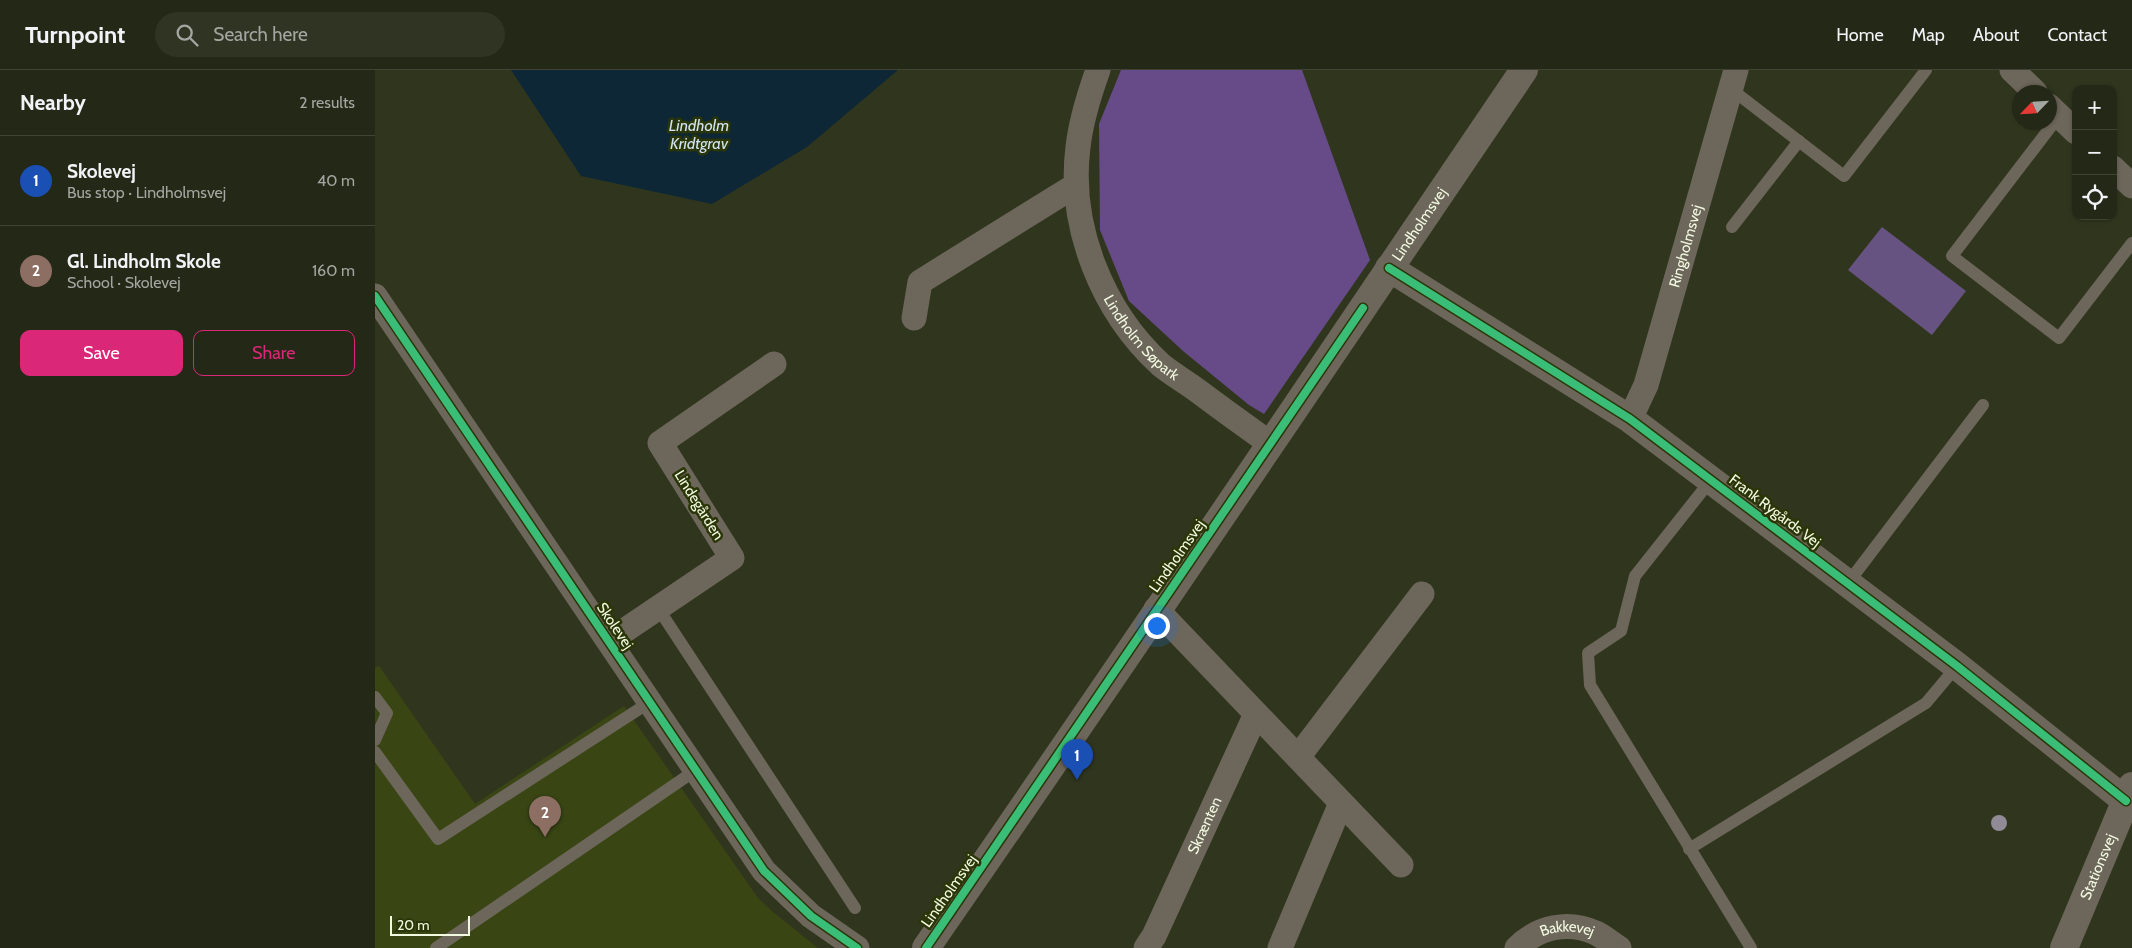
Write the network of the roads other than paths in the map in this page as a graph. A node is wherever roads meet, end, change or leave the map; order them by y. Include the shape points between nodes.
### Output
1 (1098, 70) edge
2 (1524, 70) edge
3 (1926, 70) edge
4 (2013, 70) edge
5 (1733, 79) edge
6 (2028, 85) edge
7 (2061, 118) edge
8 (1799, 141) junction
9 (2117, 172) edge
10 (1076, 185) junction
11 (2132, 186) edge
12 (1732, 227) dead end
13 (2132, 243) edge
14 (1389, 268) junction
15 (375, 296) edge
16 (915, 318) dead end
17 (774, 364) dead end
18 (1983, 406) dead end
19 (1630, 419) junction
20 (1271, 444) junction
21 (1711, 480) junction
22 (1848, 584) junction
23 (1422, 594) dead end
24 (658, 608) junction
25 (1157, 609) junction
26 (609, 641) junction
27 (1957, 666) junction
28 (375, 697) edge
29 (650, 702) junction
30 (1256, 714) junction
31 (375, 740) edge
32 (375, 752) edge
33 (1298, 757) junction
34 (696, 770) junction
35 (2129, 794) edge
36 (1341, 803) junction
37 (1689, 849) junction
38 (1401, 865) dead end
39 (855, 908) dead end
40 (1157, 944) edge
41 (436, 948) edge
42 (857, 948) edge
43 (926, 948) edge
44 (1280, 948) edge
45 (1517, 948) edge
46 (1619, 948) edge
47 (1751, 948) edge
48 (2064, 948) edge

1 - 10 street, Lindholm Søpark via 1084,109
2 - 14 street, Lindholmsvej
3 - 8 lane via 1844,176
4 - 6 street
5 - 8 lane
5 - 19 street, Ringholmsvej via 1646,385
7 - 13 lane via 1952,256 2059,338
8 - 12 lane
9 - 11 street
10 - 16 street via 921,282
10 - 20 street, Lindholm Søpark via 1081,223 1094,269 1133,334 1161,365
14 - 19 street, Frank Rygårds Vej
14 - 20 street, Lindholmsvej
15 - 26 street, Skolevej
17 - 24 street, Lindegården via 660,442 732,558
18 - 22 lane
19 - 21 street, Frank Rygårds Vej
20 - 25 street, Lindholmsvej
21 - 22 street, Frank Rygårds Vej
21 - 37 lane, Frank Rygårds Vej via 1635,576 1621,631 1588,653 1590,686
22 - 27 street, Frank Rygårds Vej
23 - 33 street
24 - 26 street, Lindegården
24 - 39 lane
25 - 30 street
25 - 43 street, Lindholmsvej
26 - 29 street, Skolevej
27 - 35 street, Frank Rygårds Vej
27 - 37 lane via 1926,703
28 - 31 lane via 387,714
29 - 32 lane via 437,839
29 - 34 street, Skolevej
30 - 33 street
30 - 40 street, Skrænten
33 - 36 street
34 - 41 lane
34 - 42 street, Skolevej via 764,871 811,916
35 - 48 street, Stationsvej
36 - 38 street
36 - 44 street
37 - 47 lane
45 - 46 street, Bakkevej via 1535,933 1552,926 1574,927 1595,933

